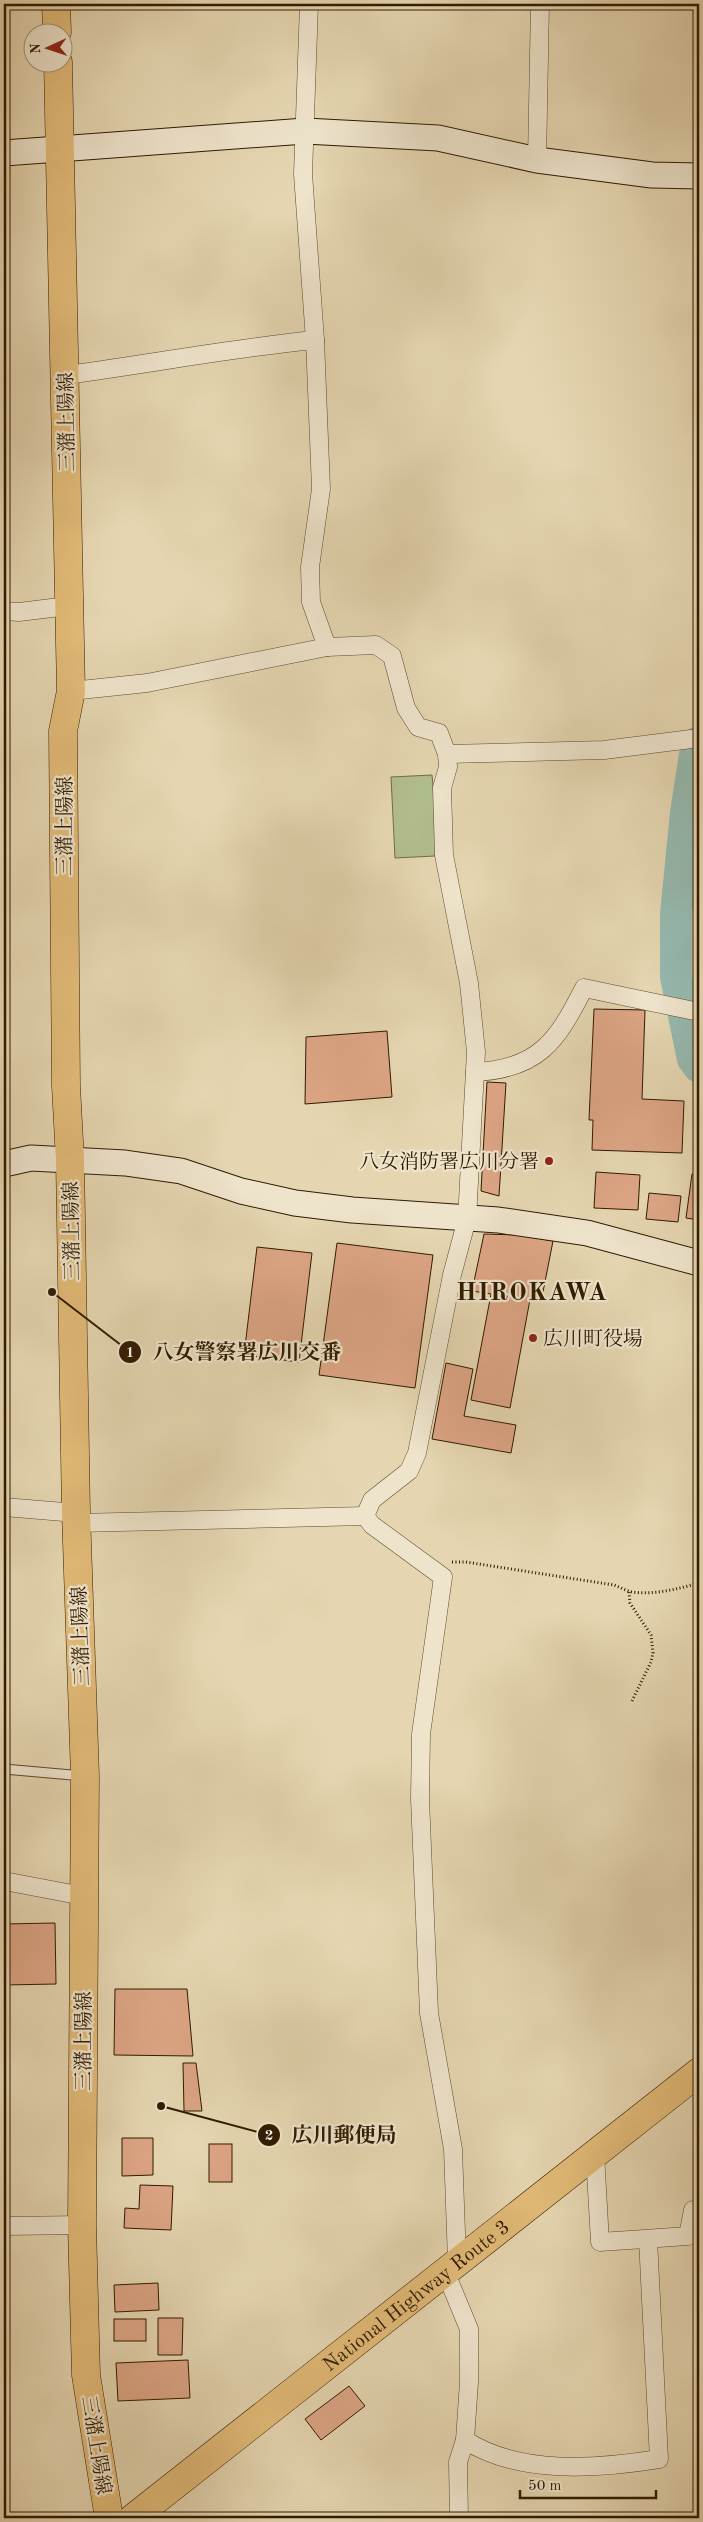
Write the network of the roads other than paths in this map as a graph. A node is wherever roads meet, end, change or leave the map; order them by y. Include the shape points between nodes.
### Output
1 (56, 4) edge
2 (308, 4) edge
3 (540, 4) edge
4 (57, 22) edge
5 (58, 72) edge
6 (305, 131) junction
7 (60, 150) junction
8 (4, 153) edge
9 (537, 160) junction
10 (699, 176) edge
11 (315, 340) junction
12 (66, 376) junction
13 (68, 606) junction
14 (4, 611) edge
15 (327, 647) junction
16 (70, 691) junction
17 (699, 738) edge
18 (447, 754) junction
19 (699, 1012) edge
20 (475, 1072) junction
21 (70, 1160) junction
22 (4, 1164) edge
23 (468, 1219) junction
24 (699, 1263) edge
25 (4, 1507) edge
26 (365, 1516) junction
27 (76, 1518) junction
28 (4, 1769) edge
29 (85, 1776) junction
30 (4, 1881) edge
31 (84, 1896) junction
32 (699, 2072) edge
33 (595, 2154) junction
34 (694, 2210) dead end
35 (82, 2225) junction
36 (4, 2226) edge
37 (648, 2239) junction
38 (451, 2266) junction
39 (465, 2440) junction
40 (109, 2518) edge
41 (133, 2518) edge
42 (460, 2518) edge

1 - 4 main road
2 - 6 street
3 - 9 street
5 - 7 main road, 三潴上陽線
6 - 7 street
6 - 9 street via 438,138
6 - 11 street via 304,174
7 - 8 street
7 - 12 main road, 三潴上陽線
9 - 10 street via 652,175
11 - 12 street via 248,347
11 - 15 street via 321,489 310,567 311,602
12 - 13 main road, 三潴上陽線
13 - 14 street
13 - 16 main road, 三潴上陽線
15 - 16 street via 147,683
15 - 18 street via 376,645 392,656 406,708 418,727 439,733
16 - 21 main road, 三潴上陽線 via 63,732 66,1086
17 - 18 street via 604,750
18 - 20 street via 448,767 442,788 444,855 469,983
19 - 20 street via 584,988 551,1044 526,1062 499,1071
20 - 23 street
21 - 22 street via 31,1158
21 - 23 street via 181,1171 240,1191 295,1203
21 - 27 main road, 三潴上陽線
23 - 24 street via 498,1220 587,1233
23 - 26 street via 452,1275 417,1453 409,1471 372,1500
25 - 27 street
26 - 27 street
26 - 38 street via 372,1525 443,1577 421,1734 420,1799 430,2012 453,2149
27 - 29 main road, 三潴上陽線
28 - 29 lane
29 - 31 main road, 三潴上陽線
30 - 31 street
31 - 35 main road, 三潴上陽線
32 - 33 main road, National Highway Route 3
33 - 37 street via 600,2242
33 - 38 main road, National Highway Route 3
34 - 37 street via 688,2236
35 - 36 street
35 - 40 main road, 三潴上陽線 via 86,2375
37 - 39 street via 659,2459 607,2467 524,2463 483,2452
38 - 39 street via 469,2329
38 - 41 main road, National Highway Route 3
39 - 42 street via 458,2462

